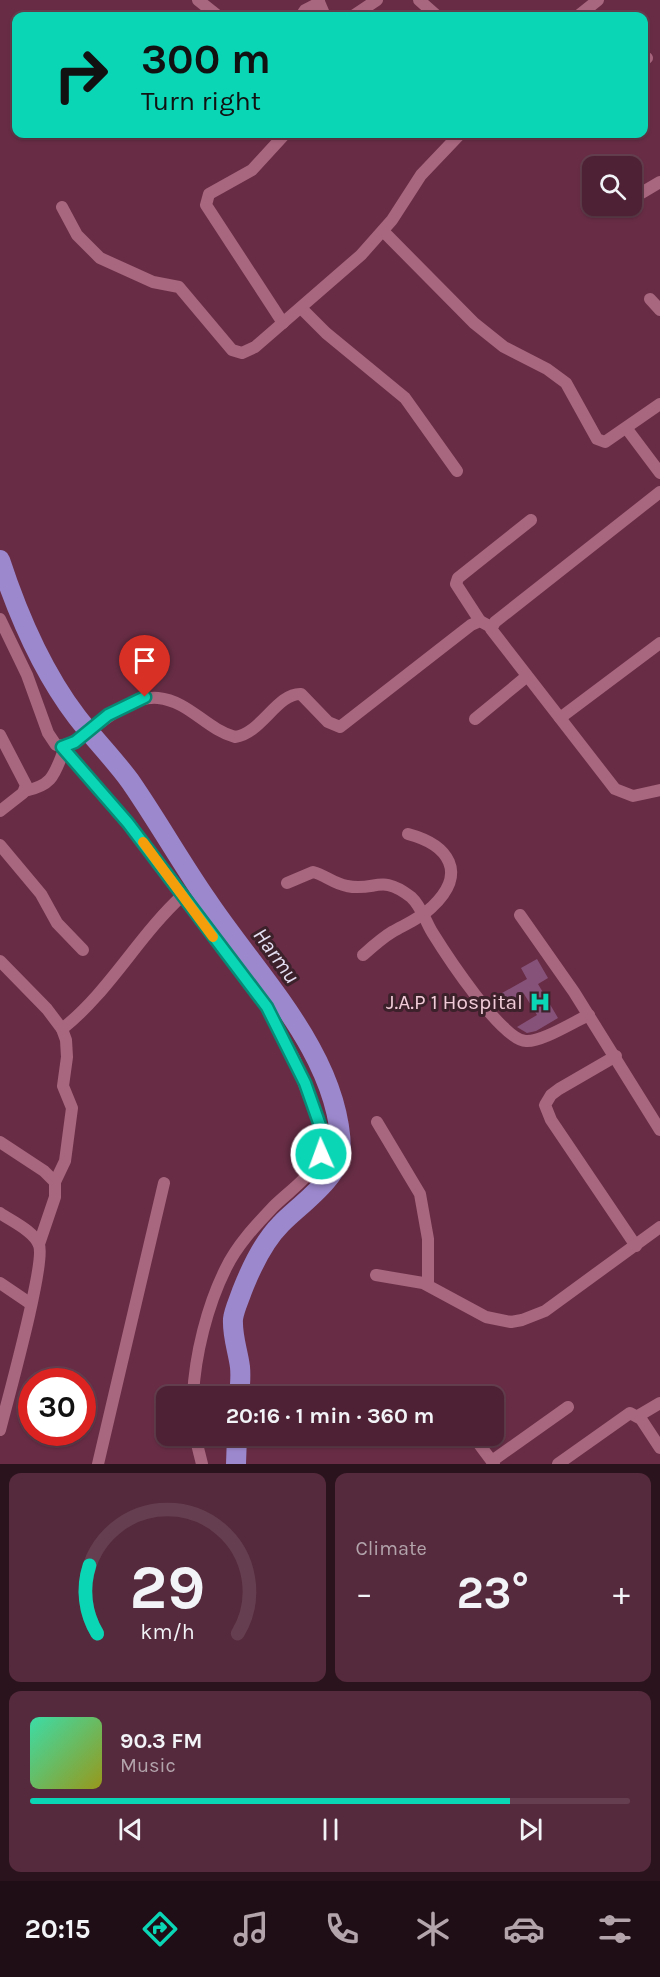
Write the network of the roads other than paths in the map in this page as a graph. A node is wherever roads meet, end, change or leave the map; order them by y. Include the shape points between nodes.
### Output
1 (198, 0) edge
2 (377, 0) edge
3 (419, 0) edge
4 (598, 0) edge
5 (319, 1) edge
6 (213, 12) edge
7 (302, 12) edge
8 (359, 12) edge
9 (432, 12) edge
10 (583, 12) edge
11 (281, 138) edge
12 (456, 138) edge
13 (660, 182) edge
14 (642, 193) edge
15 (62, 207) dead end
16 (383, 231) junction
17 (650, 299) dead end
18 (300, 308) junction
19 (660, 310) edge
20 (283, 323) junction
21 (660, 404) edge
22 (627, 429) junction
23 (457, 471) dead end
24 (660, 473) edge
25 (660, 492) edge
26 (531, 520) dead end
27 (0, 619) edge
28 (486, 624) junction
29 (660, 643) edge
30 (526, 677) junction
31 (560, 718) junction
32 (475, 719) dead end
33 (0, 735) edge
34 (63, 749) junction
35 (660, 790) edge
36 (25, 791) junction
37 (0, 811) edge
38 (408, 834) dead end
39 (0, 845) edge
40 (287, 883) dead end
41 (183, 895) junction
42 (423, 915) junction
43 (520, 915) dead end
44 (83, 950) dead end
45 (363, 955) dead end
46 (0, 961) edge
47 (589, 1015) junction
48 (62, 1029) junction
49 (616, 1056) junction
50 (377, 1122) dead end
51 (660, 1130) edge
52 (0, 1142) edge
53 (55, 1182) junction
54 (164, 1183) dead end
55 (0, 1213) edge
56 (660, 1227) edge
57 (39, 1244) junction
58 (636, 1246) junction
59 (375, 1275) dead end
60 (0, 1283) edge
61 (428, 1285) junction
62 (31, 1304) junction
63 (195, 1386) edge
64 (660, 1403) edge
65 (568, 1407) dead end
66 (2, 1409) edge
67 (638, 1416) junction
68 (0, 1430) edge
69 (198, 1446) edge
70 (480, 1446) edge
71 (660, 1448) edge
72 (493, 1463) edge
73 (98, 1464) edge
74 (202, 1464) edge
75 (558, 1464) edge

1 - 6 street
2 - 8 street
3 - 9 street
4 - 10 street
5 - 7 street
11 - 20 street via 252,171 209,194 206,205
12 - 16 street via 421,175
13 - 14 street
15 - 20 street via 77,235 100,258 153,282 179,287 232,350 242,352 255,347
16 - 18 street
16 - 22 street via 474,323 504,347 566,383 597,440 605,442
17 - 19 street
18 - 20 street
18 - 23 street via 405,398
21 - 22 street
22 - 24 street
25 - 28 street
26 - 28 street via 458,578 456,584
27 - 34 street via 30,682 48,733
28 - 30 street
28 - 34 street via 471,625 340,727 328,722 307,698 296,693 248,734 235,737 183,705 145,697 108,715
29 - 31 street
30 - 31 street
30 - 32 street
31 - 35 street via 615,789 633,796
33 - 36 street via 24,777
34 - 36 street via 53,779
34 - 41 street via 113,803
36 - 37 street
38 - 42 street via 438,846 451,865 443,894
39 - 44 street via 41,894 57,923
40 - 42 street via 313,872 350,887 389,884 416,902
41 - 48 street via 95,1000
41 - 63 street via 267,1007 305,1083 324,1142 314,1169 273,1207 226,1268 201,1347
42 - 45 street via 390,933
42 - 47 street via 495,1020 517,1038 533,1040
43 - 47 street
46 - 48 street
47 - 49 street
48 - 53 street via 67,1049 63,1086 72,1108 65,1161
49 - 51 street
49 - 58 street via 559,1089 545,1105 550,1120
50 - 61 street via 420,1194 428,1239
52 - 53 street
53 - 57 street via 55,1197
54 - 73 street
55 - 57 street
56 - 58 street
57 - 62 street
58 - 61 street via 545,1311 522,1320 486,1317
59 - 61 street
60 - 62 street
62 - 66 street
64 - 67 street
65 - 72 street
66 - 68 street
67 - 71 street
67 - 75 street via 623,1416
69 - 74 street
70 - 72 street

